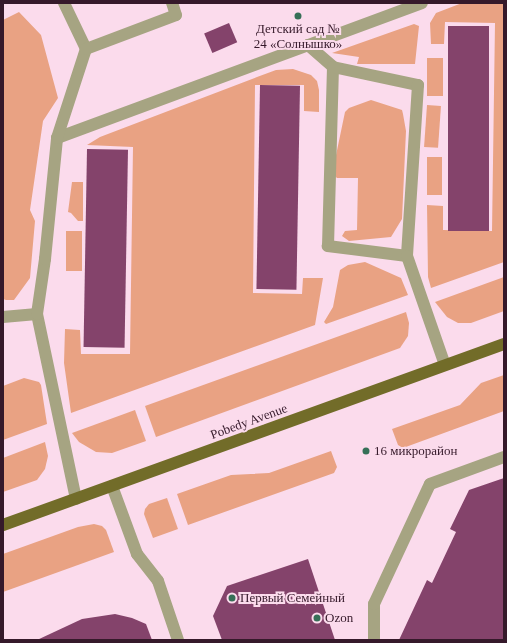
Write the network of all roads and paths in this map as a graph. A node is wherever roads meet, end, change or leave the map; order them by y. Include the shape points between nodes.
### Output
1 (64, 3) edge
2 (172, 3) edge
3 (422, 3) edge
4 (308, 45) junction
5 (86, 50) junction
6 (333, 67) junction
7 (57, 138) junction
8 (407, 256) junction
9 (37, 314) junction
10 (3, 317) edge
11 (504, 344) edge
12 (445, 366) junction
13 (504, 457) edge
14 (112, 486) junction
15 (76, 499) junction
16 (3, 525) edge
17 (178, 640) edge
18 (374, 640) edge

1 - 5 lane
2 - 5 lane via 176,15
3 - 4 lane
4 - 6 lane
4 - 7 lane
5 - 7 lane
6 - 8 lane via 418,85
6 - 8 lane via 328,246
7 - 9 lane
8 - 12 lane
9 - 10 lane
9 - 15 lane
11 - 12 main road, Pobedy Avenue
12 - 14 main road, Pobedy Avenue
13 - 18 lane via 430,484 374,604
14 - 15 main road, Pobedy Avenue
14 - 17 lane via 137,554 158,581
15 - 16 main road, Pobedy Avenue

